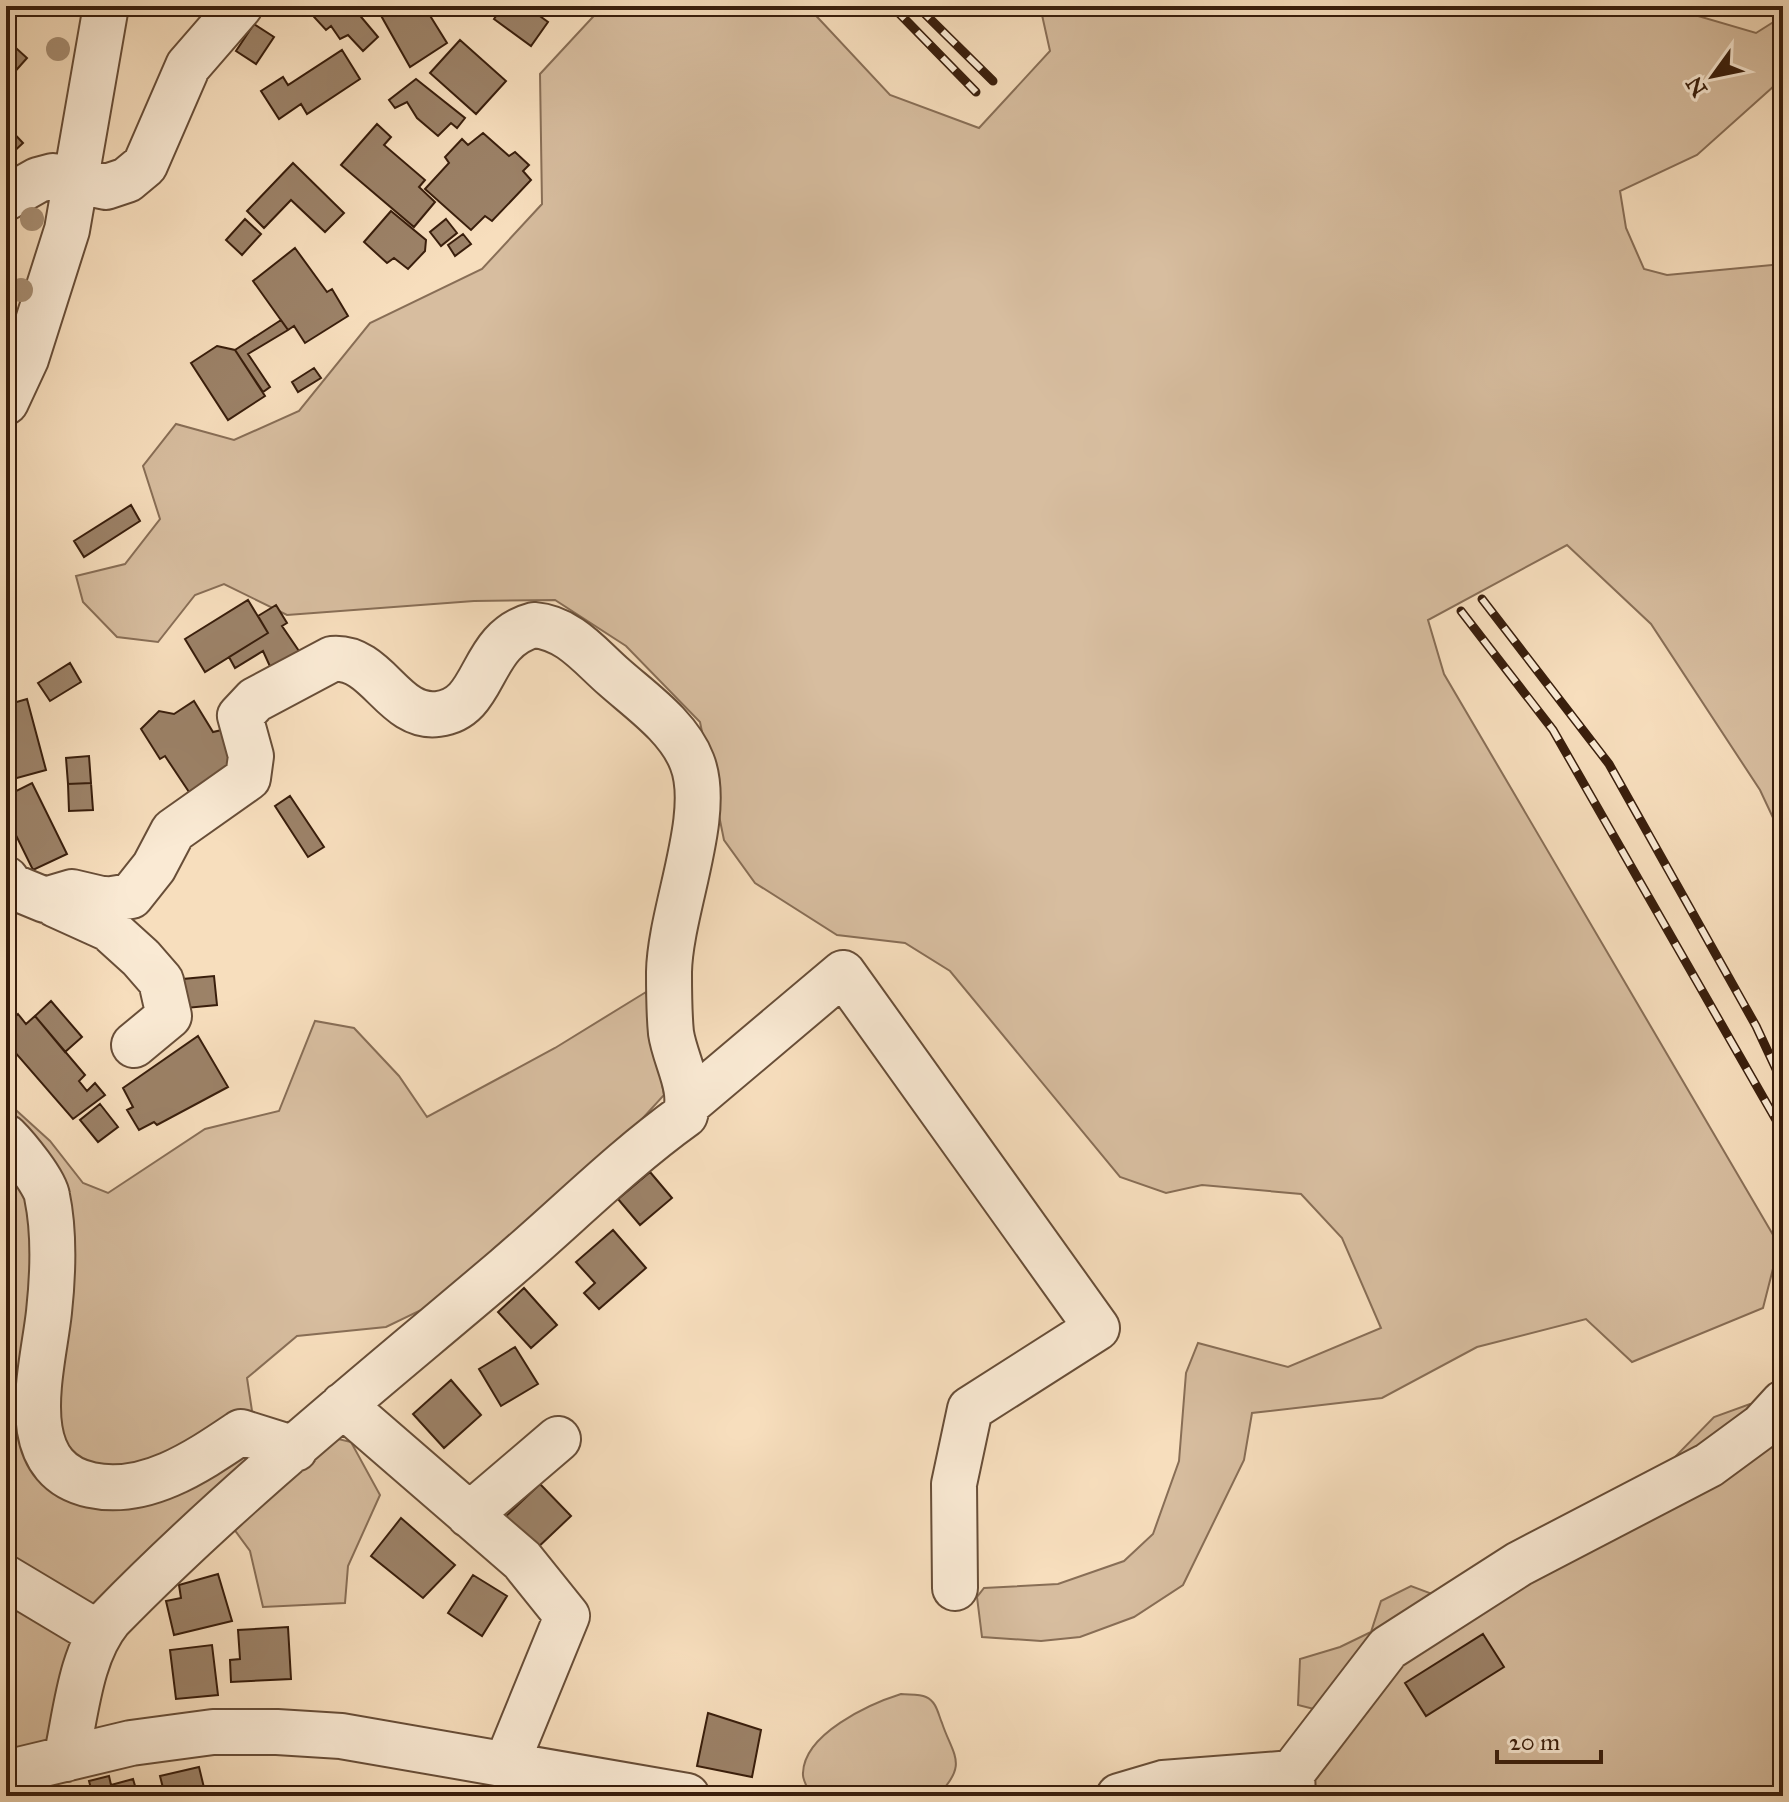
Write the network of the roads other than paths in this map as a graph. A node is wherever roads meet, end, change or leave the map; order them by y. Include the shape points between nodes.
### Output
1 (106, 6) edge
2 (240, 6) edge
3 (75, 181) junction
4 (6, 198) edge
5 (6, 402) edge
6 (6, 879) edge
7 (45, 900) junction
8 (134, 1045) dead end
9 (689, 1103) junction
10 (6, 1137) edge
11 (1783, 1403) edge
12 (343, 1405) junction
13 (558, 1439) dead end
14 (295, 1449) junction
15 (469, 1515) junction
16 (6, 1578) edge
17 (955, 1588) dead end
18 (98, 1633) junction
19 (66, 1759) junction
20 (506, 1765) junction
21 (6, 1773) edge
22 (1293, 1784) edge
23 (687, 1796) edge
24 (1119, 1796) edge

1 - 3 street
2 - 3 street via 188,66 145,165 127,180 106,187
3 - 4 street via 53,176
3 - 5 street via 58,258 26,359
6 - 7 street
7 - 8 street via 109,929 161,981 169,1016
7 - 9 street via 72,892 116,900 138,890 173,831 248,778 251,756 240,716 255,700 332,659 346,658 372,673 408,707 439,714 471,696 503,640 525,628 544,626 570,638 660,717 692,761 697,812 669,970 671,1030
9 - 12 street via 685,1115 623,1162
9 - 17 street via 843,973 1097,1328 970,1409 954,1484
10 - 14 street via 47,1193 53,1245 50,1298 35,1405 50,1463 70,1481 109,1489 143,1484 197,1462 241,1432
11 - 22 street via 1762,1426 1709,1465 1529,1559 1388,1648
12 - 14 street
12 - 15 street
13 - 15 street
14 - 18 street via 196,1532
15 - 20 street via 522,1560 567,1616
16 - 18 street
18 - 19 street
19 - 20 street via 213,1732 277,1732 341,1736
19 - 21 street
20 - 23 street
22 - 24 street via 1163,1783

